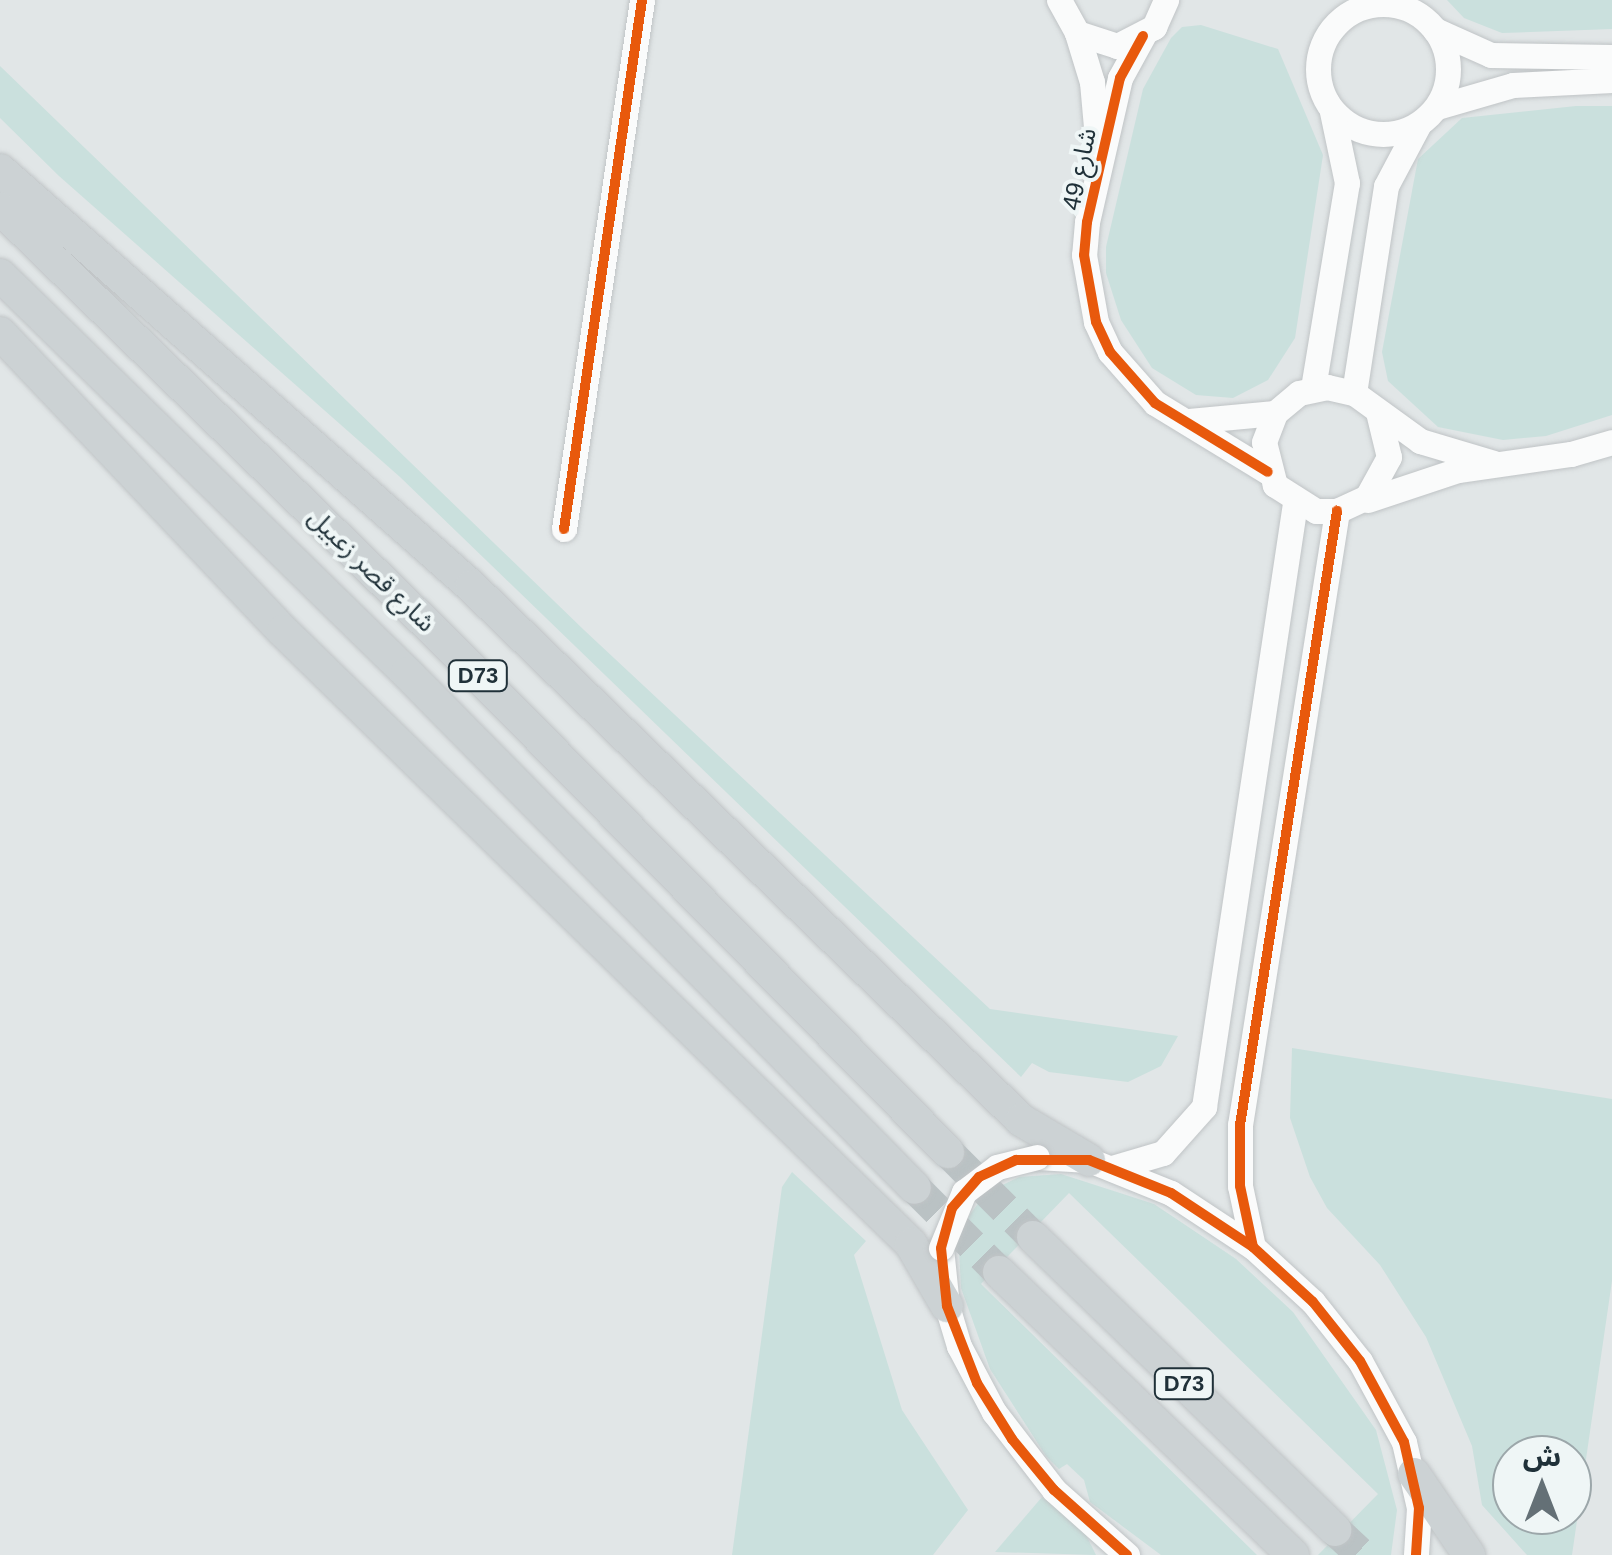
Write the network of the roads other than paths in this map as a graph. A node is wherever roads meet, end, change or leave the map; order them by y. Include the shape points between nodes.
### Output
1 (642, 0) edge
2 (1041, 0) edge
3 (1166, 0) edge
4 (1067, 19) edge
5 (1435, 30) junction
6 (1143, 36) junction
7 (1612, 57) edge
8 (1612, 80) edge
9 (1332, 112) junction
10 (1428, 116) junction
11 (1098, 168) junction
12 (0, 170) edge
13 (0, 208) edge
14 (0, 275) edge
15 (0, 333) edge
16 (1313, 388) junction
17 (1354, 393) junction
18 (1378, 412) junction
19 (1275, 413) junction
20 (1184, 421) junction
21 (1612, 442) edge
22 (1494, 463) junction
23 (1268, 472) junction
24 (1295, 503) junction
25 (1345, 508) junction
26 (564, 528) dead end
27 (948, 1152) tunnel mouth
28 (1100, 1164) junction
29 (915, 1188) tunnel mouth
30 (1033, 1238) tunnel mouth
31 (1253, 1246) junction
32 (999, 1272) tunnel mouth
33 (946, 1306) junction
34 (1414, 1474) junction
35 (1336, 1530) tunnel mouth
36 (1107, 1546) edge
37 (1417, 1548) edge
38 (1127, 1555) edge
39 (1293, 1555) edge
40 (1469, 1555) edge

1 - 26 street
2 - 4 street
3 - 6 street, شارع 49
4 - 6 street via 1117,46
4 - 11 street, شارع 49 via 1094,94
5 - 7 street via 1491,55
5 - 9 street via 1398,6 1377,4 1342,18 1316,63
5 - 10 street via 1448,68
6 - 11 street, شارع 49 via 1120,78
8 - 10 street via 1513,86
9 - 10 street via 1364,132 1383,135
9 - 16 street via 1346,183
10 - 17 street via 1386,186
11 - 20 street, شارع 49 via 1084,255 1096,322 1131,379
12 - 28 main road via 471,586 1021,1120
13 - 27 main road, شارع قصر زعبيل / D73 via 438,636
14 - 29 main road, شارع قصر زعبيل / D73 via 407,673
15 - 33 main road via 282,631 911,1244
16 - 17 street
16 - 19 street
17 - 18 street
18 - 22 street via 1444,451
18 - 25 street via 1389,441 1385,472
19 - 20 street
19 - 23 street via 1264,442
20 - 23 street, شارع 49
21 - 22 street
22 - 25 street via 1422,479
23 - 24 street
24 - 25 street
24 - 28 street via 1204,1107 1172,1147
25 - 31 street via 1240,1125 1240,1186
28 - 31 street via 1172,1193
28 - 33 street, bridge via 1037,1158 997,1167 964,1192 940,1248
30 - 35 main road, D73
31 - 34 street via 1313,1302 1360,1361 1394,1418
32 - 39 main road, D73
33 - 36 street via 977,1383 1012,1439
34 - 37 street
34 - 40 main road
36 - 38 street

